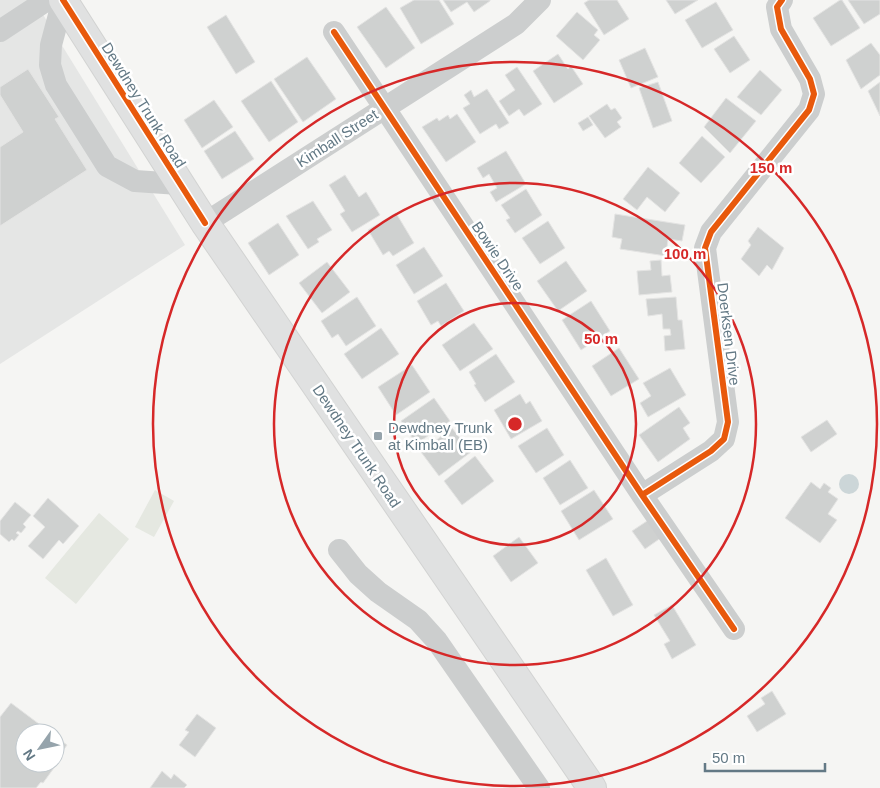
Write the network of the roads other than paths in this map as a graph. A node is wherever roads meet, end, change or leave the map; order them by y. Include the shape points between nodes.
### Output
1 (47, 0) edge
2 (63, 0) edge
3 (540, 0) edge
4 (782, 0) edge
5 (0, 31) edge
6 (334, 32) dead end
7 (384, 107) junction
8 (179, 184) junction
9 (205, 223) junction
10 (642, 495) junction
11 (339, 550) dead end
12 (734, 629) dead end
13 (539, 788) edge
14 (592, 788) edge

1 - 5 street
2 - 8 main road, Dewdney Trunk Road
2 - 8 street via 51,45 50,65 56,85 108,166 135,181
3 - 7 street, Kimball Street via 516,24
4 - 10 street, Doerksen Drive via 778,7 781,29 810,79 814,94 808,110 710,232 705,248 728,422 724,439 711,451
6 - 7 street, Bowie Drive
7 - 9 street, Kimball Street
7 - 10 street, Bowie Drive
8 - 9 main road, Dewdney Trunk Road
9 - 14 main road, Dewdney Trunk Road
10 - 12 street, Bowie Drive
11 - 13 street via 358,574 418,620 437,641

